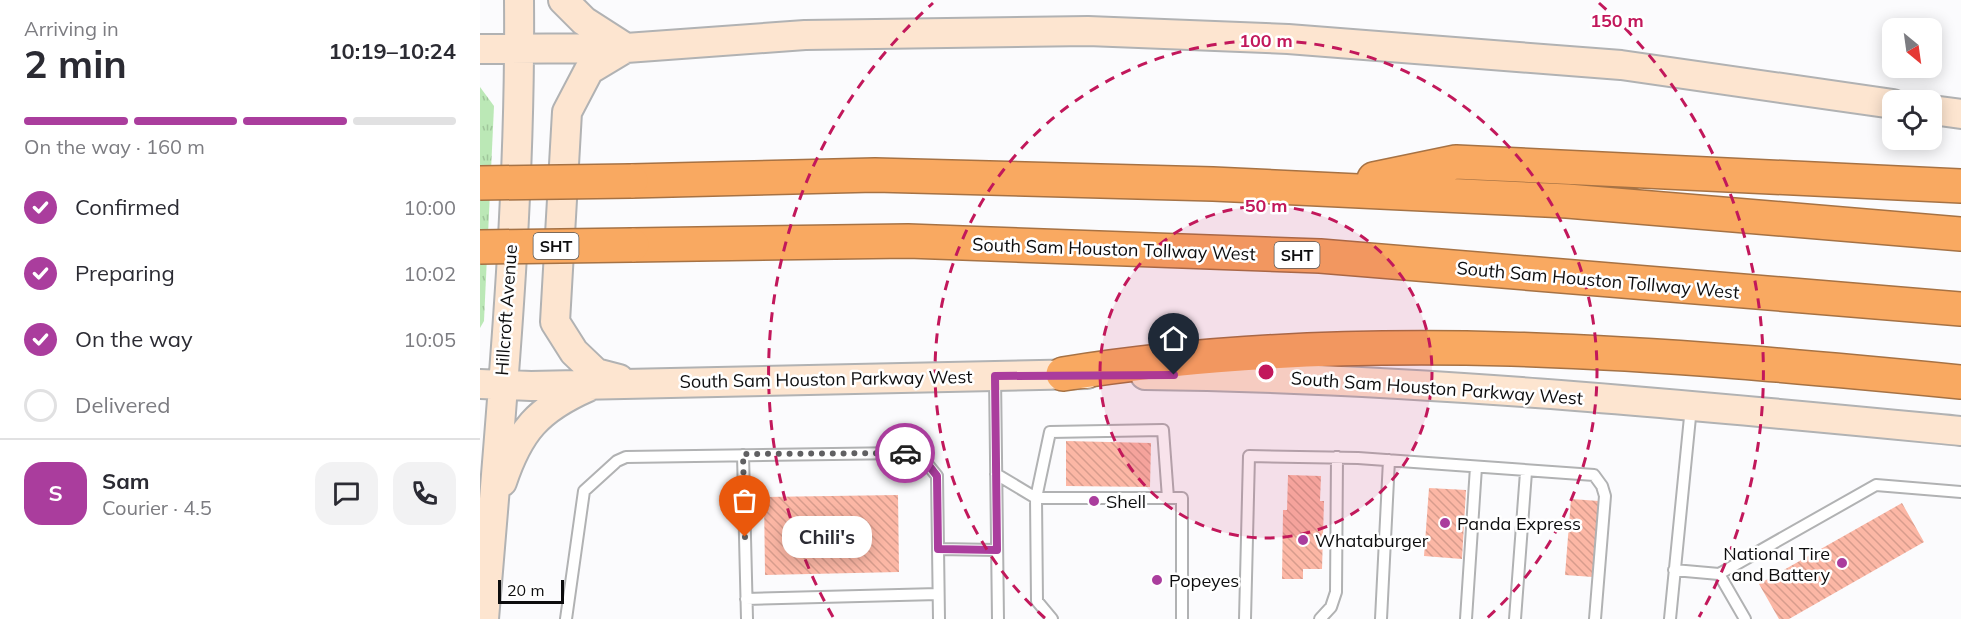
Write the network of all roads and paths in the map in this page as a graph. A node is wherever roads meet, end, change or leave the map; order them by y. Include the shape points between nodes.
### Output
1 (519, 0) edge
2 (563, 0) edge
3 (519, 48) junction
4 (626, 48) junction
5 (480, 49) edge
6 (1882, 102) edge
7 (1942, 111) edge
8 (1961, 114) edge
9 (480, 183) edge
10 (1961, 186) edge
11 (1324, 189) junction
12 (1961, 234) edge
13 (480, 247) edge
14 (1961, 309) edge
15 (1063, 374) junction
16 (995, 376) junction
17 (632, 382) junction
18 (1961, 382) edge
19 (597, 383) junction
20 (490, 384) edge
21 (1691, 405) junction
22 (1961, 431) edge
23 (743, 454) junction
24 (1337, 458) junction
25 (1389, 460) junction
26 (1476, 467) junction
27 (1526, 472) junction
28 (996, 474) junction
29 (1961, 492) edge
30 (1036, 498) junction
31 (1168, 498) junction
32 (493, 513) junction
33 (938, 549) junction
34 (997, 550) junction
35 (1674, 570) junction
36 (1719, 574) junction
37 (938, 594) junction
38 (746, 598) junction
39 (483, 609) edge
40 (566, 619) edge
41 (747, 619) edge
42 (939, 619) edge
43 (998, 619) edge
44 (1052, 619) edge
45 (1182, 619) edge
46 (1245, 619) edge
47 (1320, 619) edge
48 (1381, 619) edge
49 (1466, 619) edge
50 (1515, 619) edge
51 (1595, 619) edge
52 (1670, 619) edge
53 (1745, 619) edge

1 - 3 main road, Hillcroft Avenue
2 - 4 main road via 584,21
3 - 4 main road
3 - 5 main road
3 - 20 main road, Hillcroft Avenue via 510,283
4 - 6 main road via 805,35 1088,32 1288,39 1621,64
4 - 17 main road via 589,70 567,112 555,322 574,352 596,373
7 - 8 main road
9 - 11 highway, bridge via 875,175
10 - 11 highway via 1456,162
11 - 12 highway via 1567,201
13 - 14 highway, South Sam Houston Tollway West / SHT, bridge via 908,242 1308,255
15 - 16 main road, South Sam Houston Parkway West
15 - 18 highway via 1149,361 1418,346 1648,353
15 - 21 main road, South Sam Houston Parkway West via 1241,376
16 - 17 main road, South Sam Houston Parkway West
16 - 28 lane
17 - 19 main road, South Sam Houston Parkway West
19 - 20 main road, South Sam Houston Parkway West
19 - 32 main road via 565,397 533,420 510,459
20 - 32 main road, Hillcroft Avenue
21 - 22 main road, South Sam Houston Parkway West
21 - 35 lane
23 - 33 lane via 920,454 937,476
23 - 38 lane
23 - 40 lane via 626,457 616,461 584,491
24 - 25 lane
24 - 46 lane via 1250,456
24 - 47 lane via 1336,592 1331,607
25 - 26 lane
25 - 48 lane
26 - 27 lane
26 - 49 lane
27 - 50 lane
27 - 51 lane via 1594,475 1602,486 1605,496
28 - 30 lane
28 - 34 lane
29 - 36 lane via 1876,485
30 - 31 lane
30 - 31 lane via 1050,432 1163,430
30 - 44 lane via 1037,601
31 - 45 lane via 1182,498
32 - 39 main road, Hillcroft Avenue
33 - 34 lane
33 - 37 lane
34 - 43 lane
35 - 36 lane
35 - 52 lane
36 - 53 lane
37 - 38 lane
37 - 42 lane
38 - 41 lane

